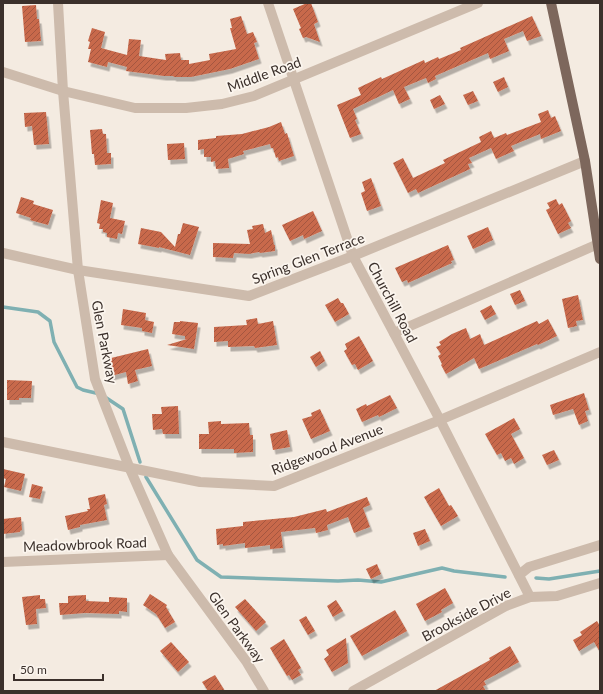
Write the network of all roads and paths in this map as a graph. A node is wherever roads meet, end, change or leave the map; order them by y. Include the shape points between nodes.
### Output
1 (58, 3) edge
2 (268, 3) edge
3 (478, 3) edge
4 (551, 3) edge
5 (3, 72) edge
6 (294, 80) junction
7 (62, 91) junction
8 (585, 161) junction
9 (598, 244) junction
10 (3, 253) edge
11 (353, 256) junction
12 (600, 259) edge
13 (78, 270) junction
14 (394, 333) junction
15 (600, 352) edge
16 (440, 420) junction
17 (3, 442) edge
18 (130, 469) junction
19 (600, 545) edge
20 (168, 555) junction
21 (3, 562) edge
22 (519, 575) junction
23 (600, 583) edge
24 (530, 597) junction
25 (264, 691) edge
26 (353, 691) edge

1 - 7 street, Glen Parkway
2 - 6 street, Churchill Road
3 - 6 street, Middle Road
4 - 8 main road
5 - 7 street, Middle Road
6 - 7 street, Middle Road via 254,96 222,104 186,108 136,108
6 - 11 street, Churchill Road
7 - 13 street, Glen Parkway
8 - 9 main road
8 - 11 street, Spring Glen Terrace
9 - 12 main road
9 - 14 street
10 - 13 street, Spring Glen Terrace
11 - 13 street, Spring Glen Terrace via 249,296
11 - 14 street, Churchill Road
13 - 18 street, Glen Parkway via 96,379
14 - 16 street, Churchill Road
15 - 16 street, Ridgewood Avenue
16 - 18 street, Ridgewood Avenue via 274,486 200,482
16 - 22 street, Churchill Road
17 - 18 street, Ridgewood Avenue
18 - 20 street, Glen Parkway
19 - 22 street, Brookside Drive via 529,567
20 - 21 street, Meadowbrook Road
20 - 25 street, Glen Parkway via 246,661
22 - 24 street, Churchill Road
23 - 24 street, Brookside Drive via 557,596
24 - 26 street, Brookside Drive via 506,606

